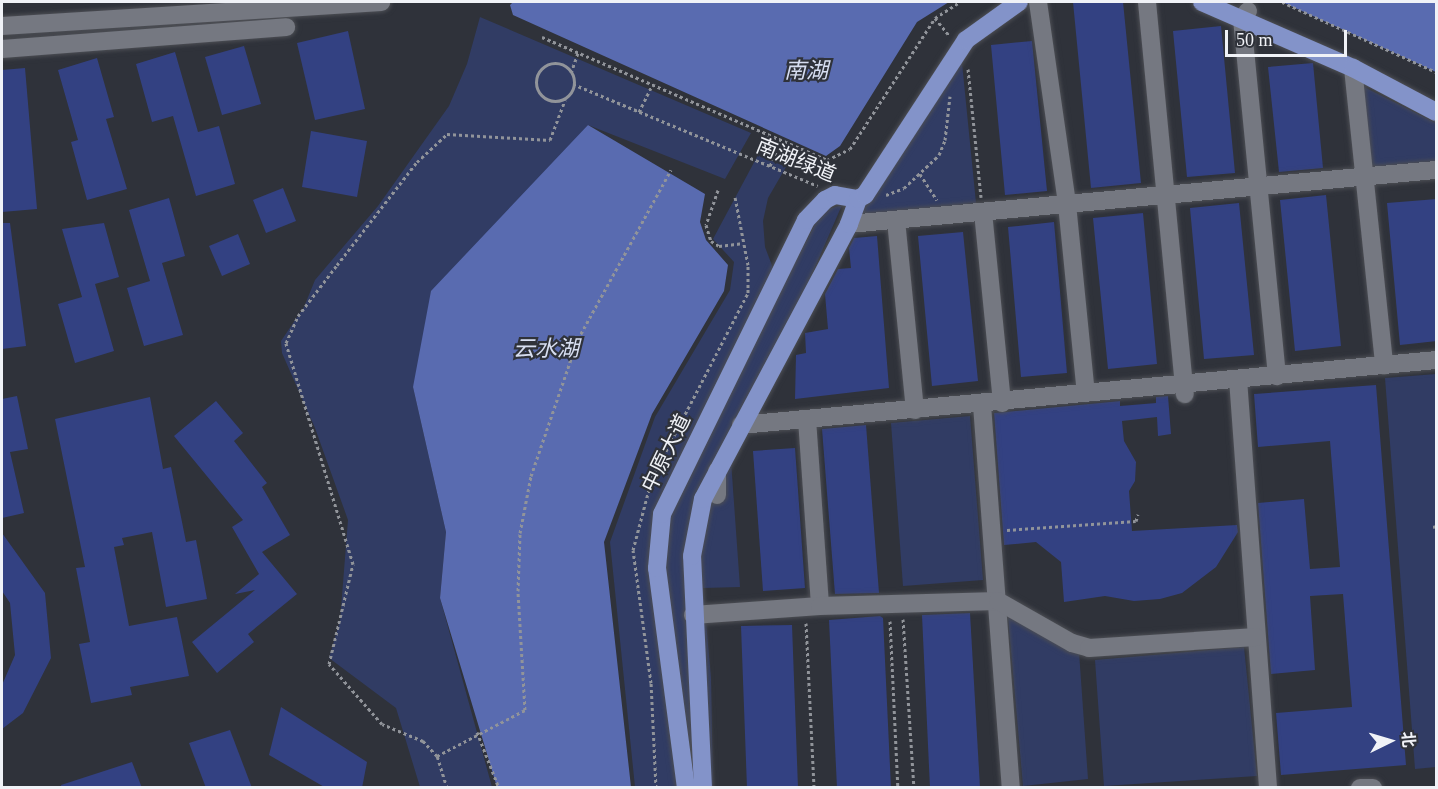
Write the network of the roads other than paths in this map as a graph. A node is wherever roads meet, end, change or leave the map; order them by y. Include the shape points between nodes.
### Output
1 (381, 2) edge
2 (1019, 2) edge
3 (1038, 2) edge
4 (1148, 2) edge
5 (1202, 2) edge
6 (204, 6) edge
7 (119, 9) edge
8 (1245, 15) junction
9 (2, 26) edge
10 (286, 27) dead end
11 (2, 49) edge
12 (1353, 68) junction
13 (1437, 112) edge
14 (1437, 170) edge
15 (1364, 176) junction
16 (1257, 186) junction
17 (1165, 195) junction
18 (862, 197) junction
19 (1067, 204) junction
20 (983, 212) junction
21 (896, 220) junction
22 (849, 224) junction
23 (1437, 360) edge
24 (1384, 365) junction
25 (1277, 376) junction
26 (1238, 379) junction
27 (1184, 389) junction
28 (1086, 393) junction
29 (1002, 403) junction
30 (982, 405) junction
31 (915, 410) junction
32 (807, 419) junction
33 (741, 425) junction
34 (717, 471) junction
35 (717, 495) dead end
36 (998, 601) junction
37 (812, 606) junction
38 (693, 615) junction
39 (1256, 637) junction
40 (686, 788) edge
41 (703, 788) edge
42 (1011, 788) edge
43 (1268, 788) edge
44 (1360, 788) edge
45 (1373, 788) edge

1 - 6 street
2 - 18 main road via 958,36 946,70
3 - 19 street
4 - 17 street
5 - 8 main road
6 - 7 street
7 - 9 street
8 - 12 main road
8 - 16 street
10 - 11 street
12 - 13 main road
12 - 15 street
14 - 15 street
15 - 16 street
15 - 24 street
16 - 17 street
16 - 25 street
17 - 19 street
17 - 27 street
18 - 22 main road
18 - 40 main road, 中原大道 via 835,195 807,220 662,514 657,568
19 - 20 street
19 - 28 street
20 - 21 street
20 - 29 street
21 - 22 street
21 - 31 street
22 - 33 main road
23 - 24 street
24 - 25 street
25 - 26 street
26 - 27 street
26 - 39 street
27 - 28 street
28 - 29 street
29 - 30 street
30 - 31 street
30 - 36 street
31 - 32 street
32 - 33 street
32 - 37 street
33 - 34 main road
34 - 35 street
34 - 38 main road via 702,499 694,528
36 - 37 street via 896,608
36 - 39 street via 1072,643 1089,648
36 - 42 street
37 - 38 street
38 - 41 main road
39 - 43 street
44 - 45 street

